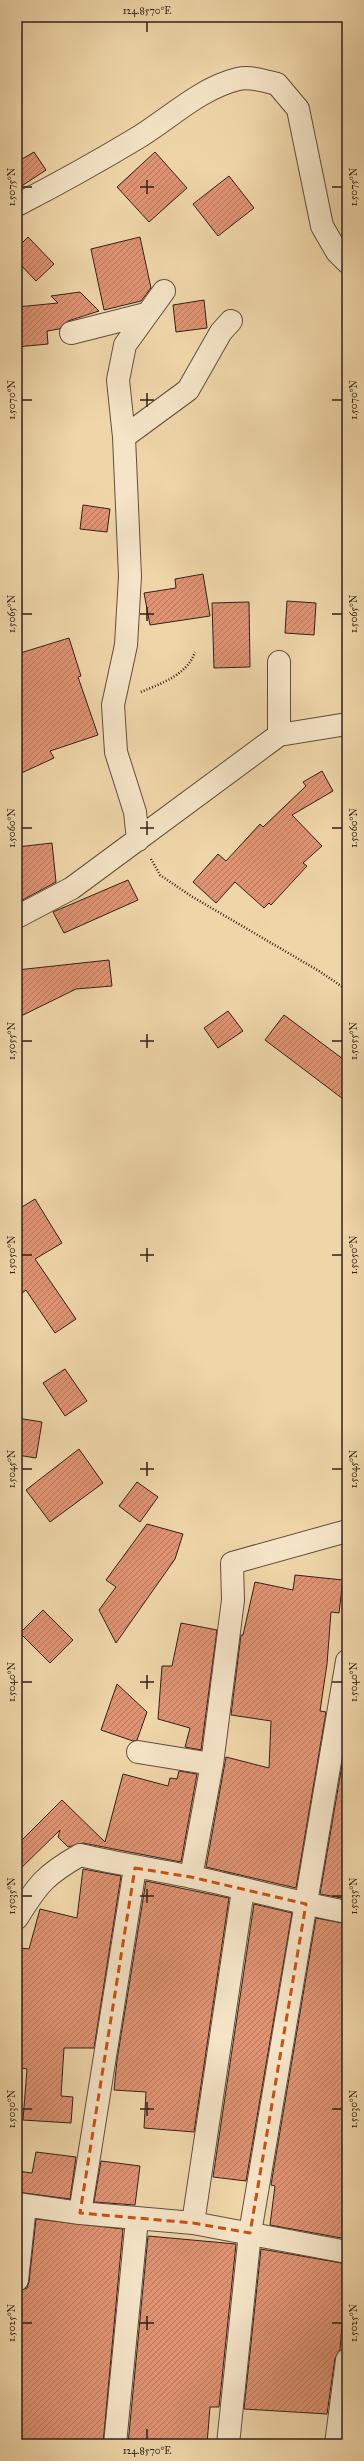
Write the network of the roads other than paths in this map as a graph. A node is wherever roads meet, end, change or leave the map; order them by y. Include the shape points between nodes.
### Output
1 (17, 205) edge
2 (347, 262) edge
3 (164, 291) dead end
4 (146, 314) junction
5 (231, 321) dead end
6 (71, 333) dead end
7 (124, 437) junction
8 (280, 662) dead end
9 (347, 724) edge
10 (280, 735) junction
11 (138, 840) junction
12 (17, 917) edge
13 (347, 1531) edge
14 (347, 1661) edge
15 (138, 1752) dead end
16 (212, 1764) junction
17 (135, 1868) junction
18 (191, 1877) junction
19 (243, 1890) junction
20 (306, 1904) junction
21 (347, 1912) edge
22 (17, 1918) edge
23 (21, 2205) edge
24 (80, 2213) junction
25 (137, 2219) junction
26 (194, 2223) junction
27 (250, 2233) junction
28 (347, 2252) edge
29 (17, 2280) edge
30 (347, 2360) edge
31 (233, 2443) edge
32 (114, 2444) edge
33 (336, 2444) edge

1 - 2 street via 139,136 209,91 239,79 255,79 277,84 298,109 322,226 337,252
3 - 4 street
4 - 6 street
4 - 7 street via 125,345 118,380
5 - 7 street via 221,332 188,390
7 - 11 street via 130,584 126,645 113,704 116,752 135,812
8 - 10 street
9 - 10 street
10 - 11 street
11 - 12 street via 72,888
13 - 16 street via 232,1562 233,1600
14 - 20 street
15 - 16 street
16 - 18 street
17 - 18 street
17 - 22 street via 80,1855 52,1872 34,1890
17 - 24 street
18 - 19 street
19 - 20 street
19 - 26 street
20 - 21 street
20 - 27 street
23 - 24 street
23 - 29 street
24 - 25 street
25 - 26 street
25 - 32 street
26 - 27 street
27 - 28 street
27 - 31 street
30 - 33 street

